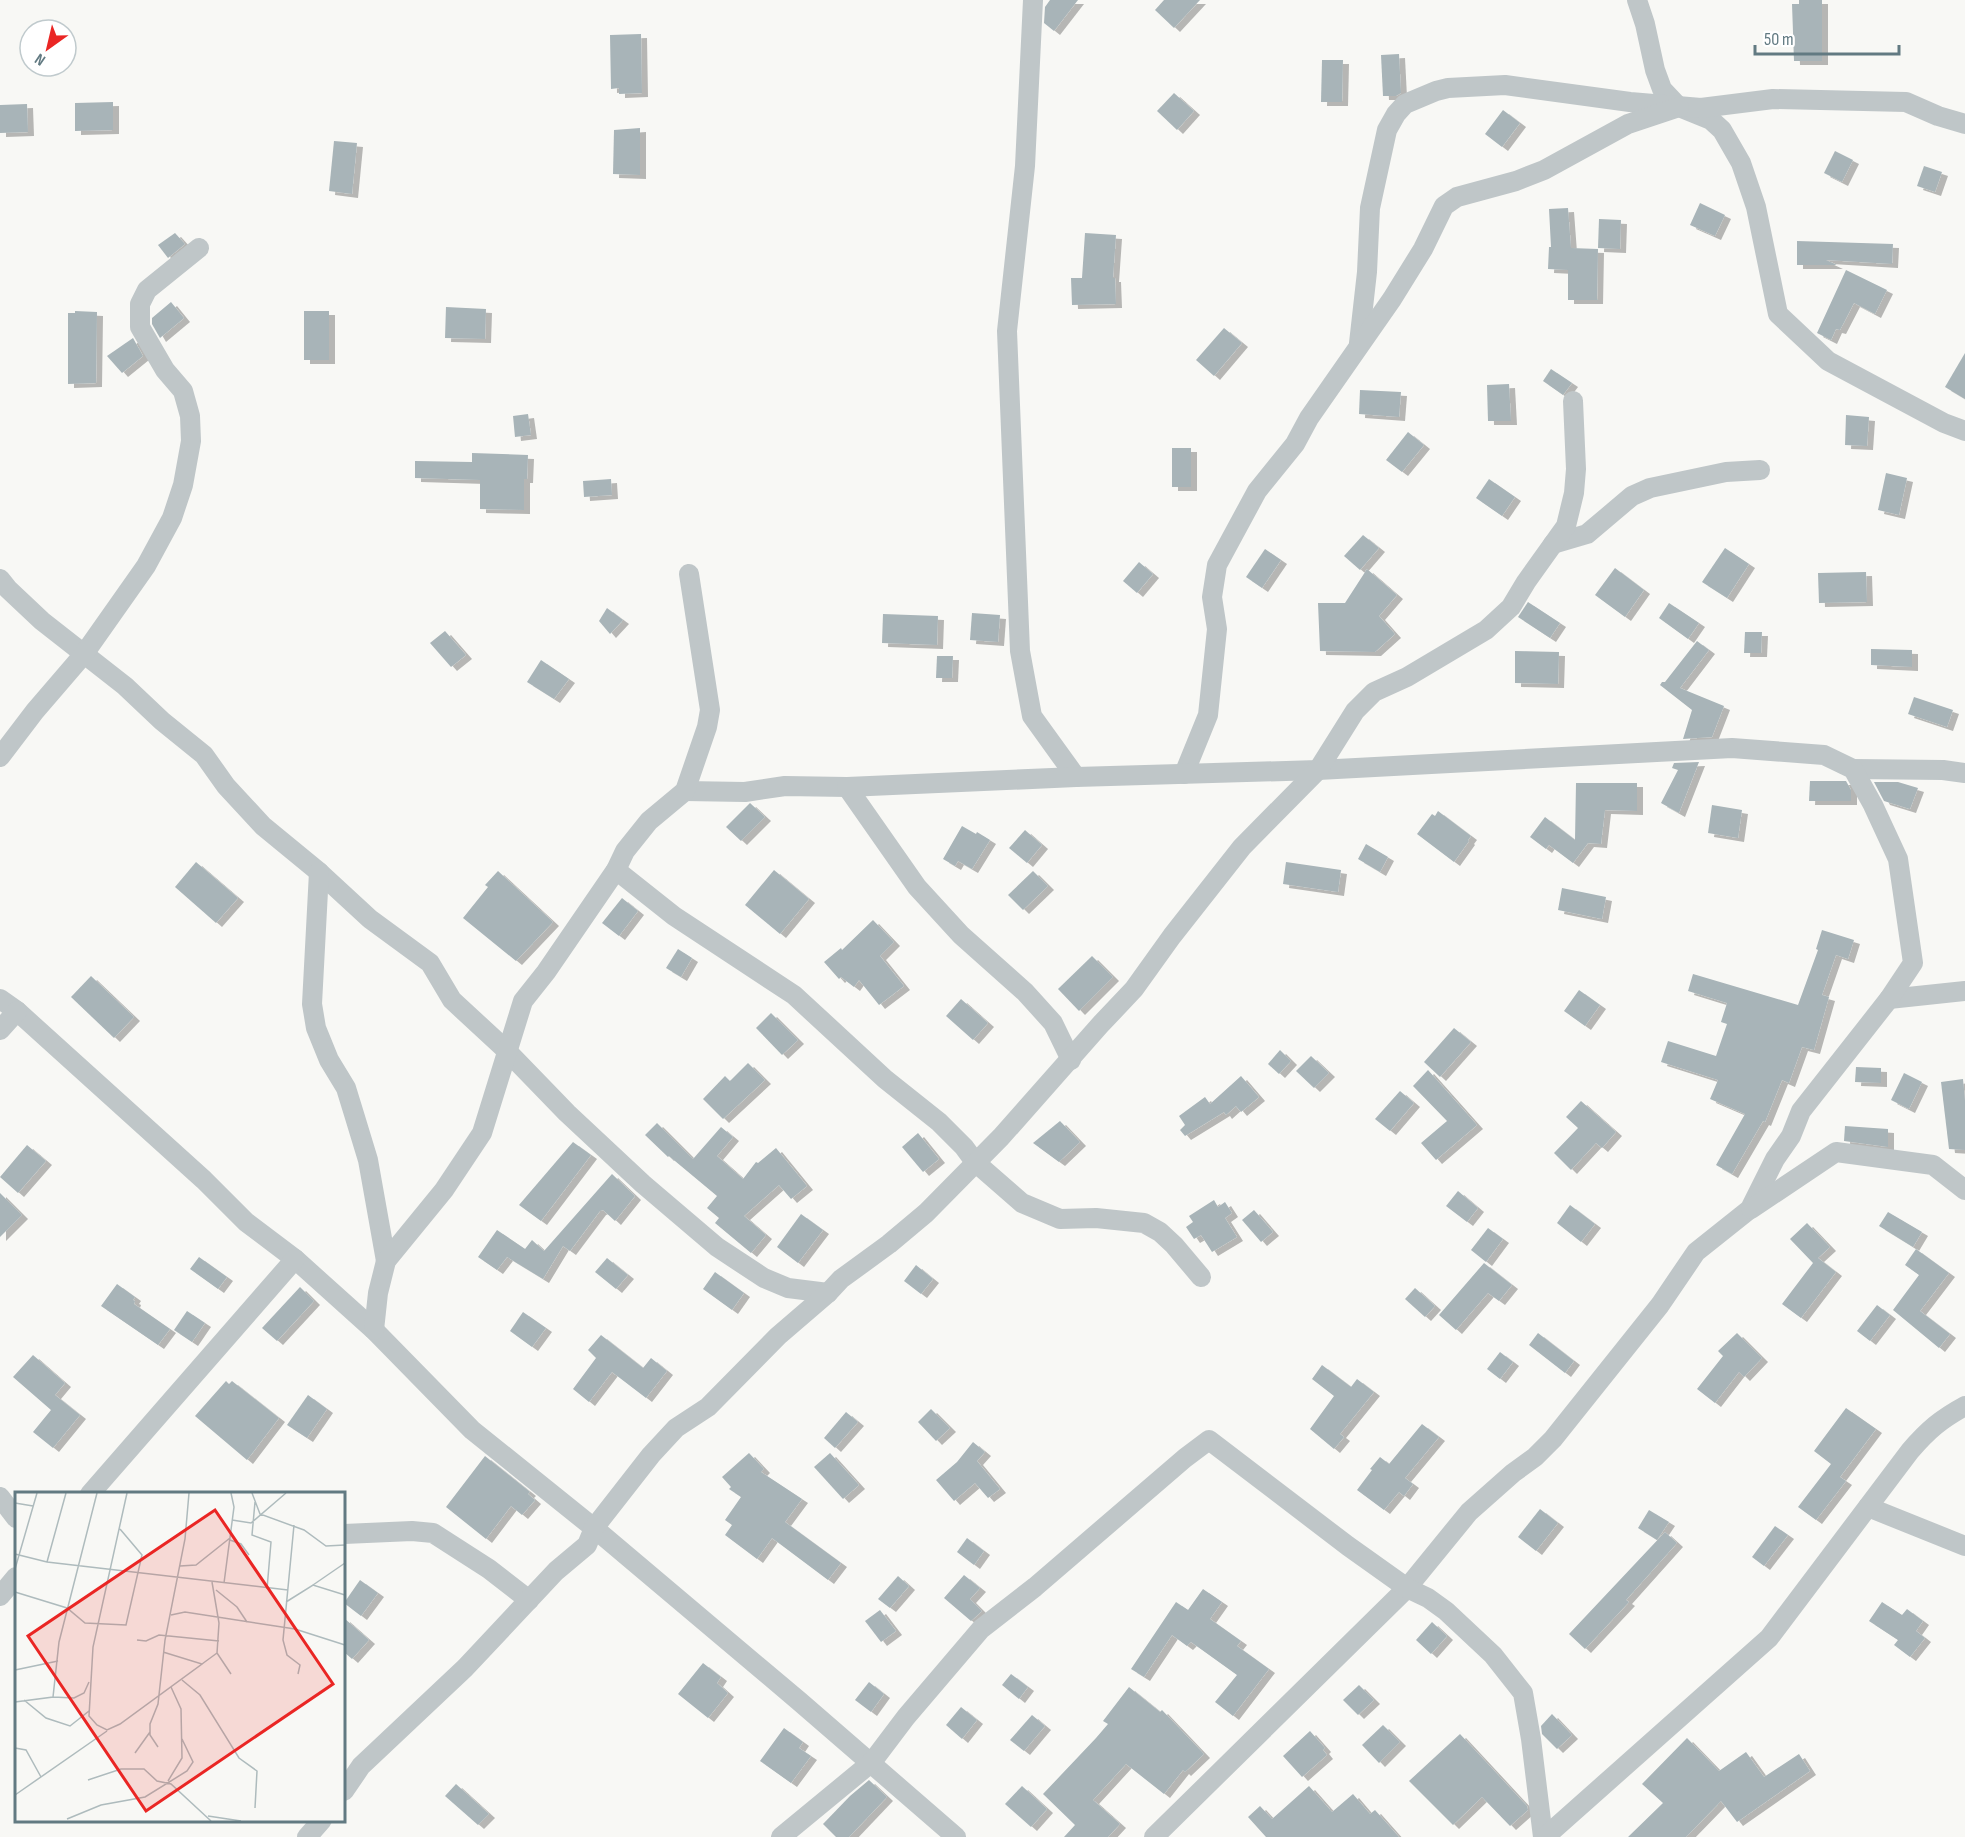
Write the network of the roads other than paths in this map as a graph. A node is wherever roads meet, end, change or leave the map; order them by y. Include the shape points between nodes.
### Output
1 (1033, 0) edge
2 (1637, 0) edge
3 (1679, 107) junction
4 (1965, 124) edge
5 (199, 248) dead end
6 (1358, 345) junction
7 (1574, 401) dead end
8 (1965, 431) edge
9 (1760, 470) dead end
10 (1553, 544) junction
11 (689, 574) dead end
12 (0, 579) edge
13 (84, 654) junction
14 (0, 757) edge
15 (1853, 769) junction
16 (1318, 770) junction
17 (1965, 773) edge
18 (1184, 774) junction
19 (1076, 777) junction
20 (847, 787) junction
21 (685, 791) junction
22 (616, 870) junction
23 (319, 873) junction
24 (1965, 991) edge
25 (0, 999) edge
26 (1889, 999) junction
27 (17, 1011) junction
28 (0, 1030) edge
29 (506, 1050) junction
30 (1071, 1060) junction
31 (975, 1162) junction
32 (1965, 1190) edge
33 (1750, 1209) junction
34 (296, 1260) junction
35 (386, 1261) junction
36 (1201, 1276) dead end
37 (828, 1293) junction
38 (374, 1330) junction
39 (1965, 1406) edge
40 (92, 1492) edge
41 (0, 1497) edge
42 (1868, 1507) junction
43 (15, 1517) edge
44 (594, 1528) junction
45 (345, 1534) edge
46 (1965, 1546) edge
47 (15, 1578) edge
48 (1407, 1588) junction
49 (0, 1596) edge
50 (529, 1600) junction
51 (872, 1762) junction
52 (345, 1790) edge
53 (321, 1822) edge
54 (307, 1837) edge
55 (781, 1837) edge
56 (956, 1837) edge
57 (1154, 1837) edge
58 (1544, 1837) edge

1 - 19 street via 1025,166 1007,331 1020,651 1032,716
2 - 3 street via 1662,89
3 - 4 street via 1773,99 1906,102
3 - 6 street via 1628,124 1544,170 1450,201 1392,299
3 - 6 street via 1505,85 1448,88 1405,104 1387,130 1370,208
3 - 8 street via 1717,125 1741,163 1756,207 1778,314 1828,361
5 - 13 street via 147,290 140,304 140,327 165,370 183,391 190,416 191,441 183,485 159,545
6 - 18 street via 1295,444 1257,491 1217,565 1212,597 1218,629 1208,715
7 - 10 street via 1574,493 1566,526
9 - 10 street via 1726,472 1650,488 1632,496 1587,534
10 - 16 street via 1511,607 1486,630 1374,692 1355,711
11 - 21 street via 710,710
12 - 13 street via 42,621
13 - 14 street
13 - 23 street via 204,755 226,786 264,826
15 - 16 street via 1824,755 1732,748
15 - 17 street
15 - 26 street via 1898,859 1909,922 1913,963
16 - 18 street
16 - 30 street via 1242,847 1134,989
18 - 19 street
19 - 20 street
20 - 21 street
20 - 30 street via 917,887 1053,1023
21 - 22 street via 649,821 625,851
22 - 29 street via 523,1000
22 - 31 street via 674,916 794,995 885,1079 939,1122
23 - 29 street via 430,963 452,1000
23 - 35 street via 312,1004 316,1028 346,1088 358,1125
24 - 26 street
25 - 27 street
26 - 33 street via 1802,1111
27 - 28 street
27 - 34 street via 246,1222
29 - 35 street via 482,1133 444,1190
29 - 37 street via 643,1184 717,1247 764,1278 788,1288
30 - 31 street
31 - 36 street via 1022,1203 1060,1219 1144,1223 1174,1245
31 - 37 street via 926,1213
32 - 33 street via 1933,1165 1836,1152
33 - 48 street via 1696,1252 1660,1305 1553,1439 1469,1512
34 - 38 street
34 - 40 street
35 - 38 street
37 - 44 street via 778,1336 708,1407 676,1428
38 - 44 street via 472,1430
39 - 42 street via 1923,1435
41 - 43 street
42 - 46 street
42 - 58 street via 1769,1638
44 - 50 street via 586,1545
44 - 51 street
45 - 50 street via 433,1533
47 - 49 street
48 - 51 street via 1209,1440 981,1629
48 - 57 street
48 - 58 street via 1446,1611 1493,1655 1523,1693
50 - 52 street via 465,1668 361,1766
51 - 55 street
51 - 56 street
53 - 54 street

